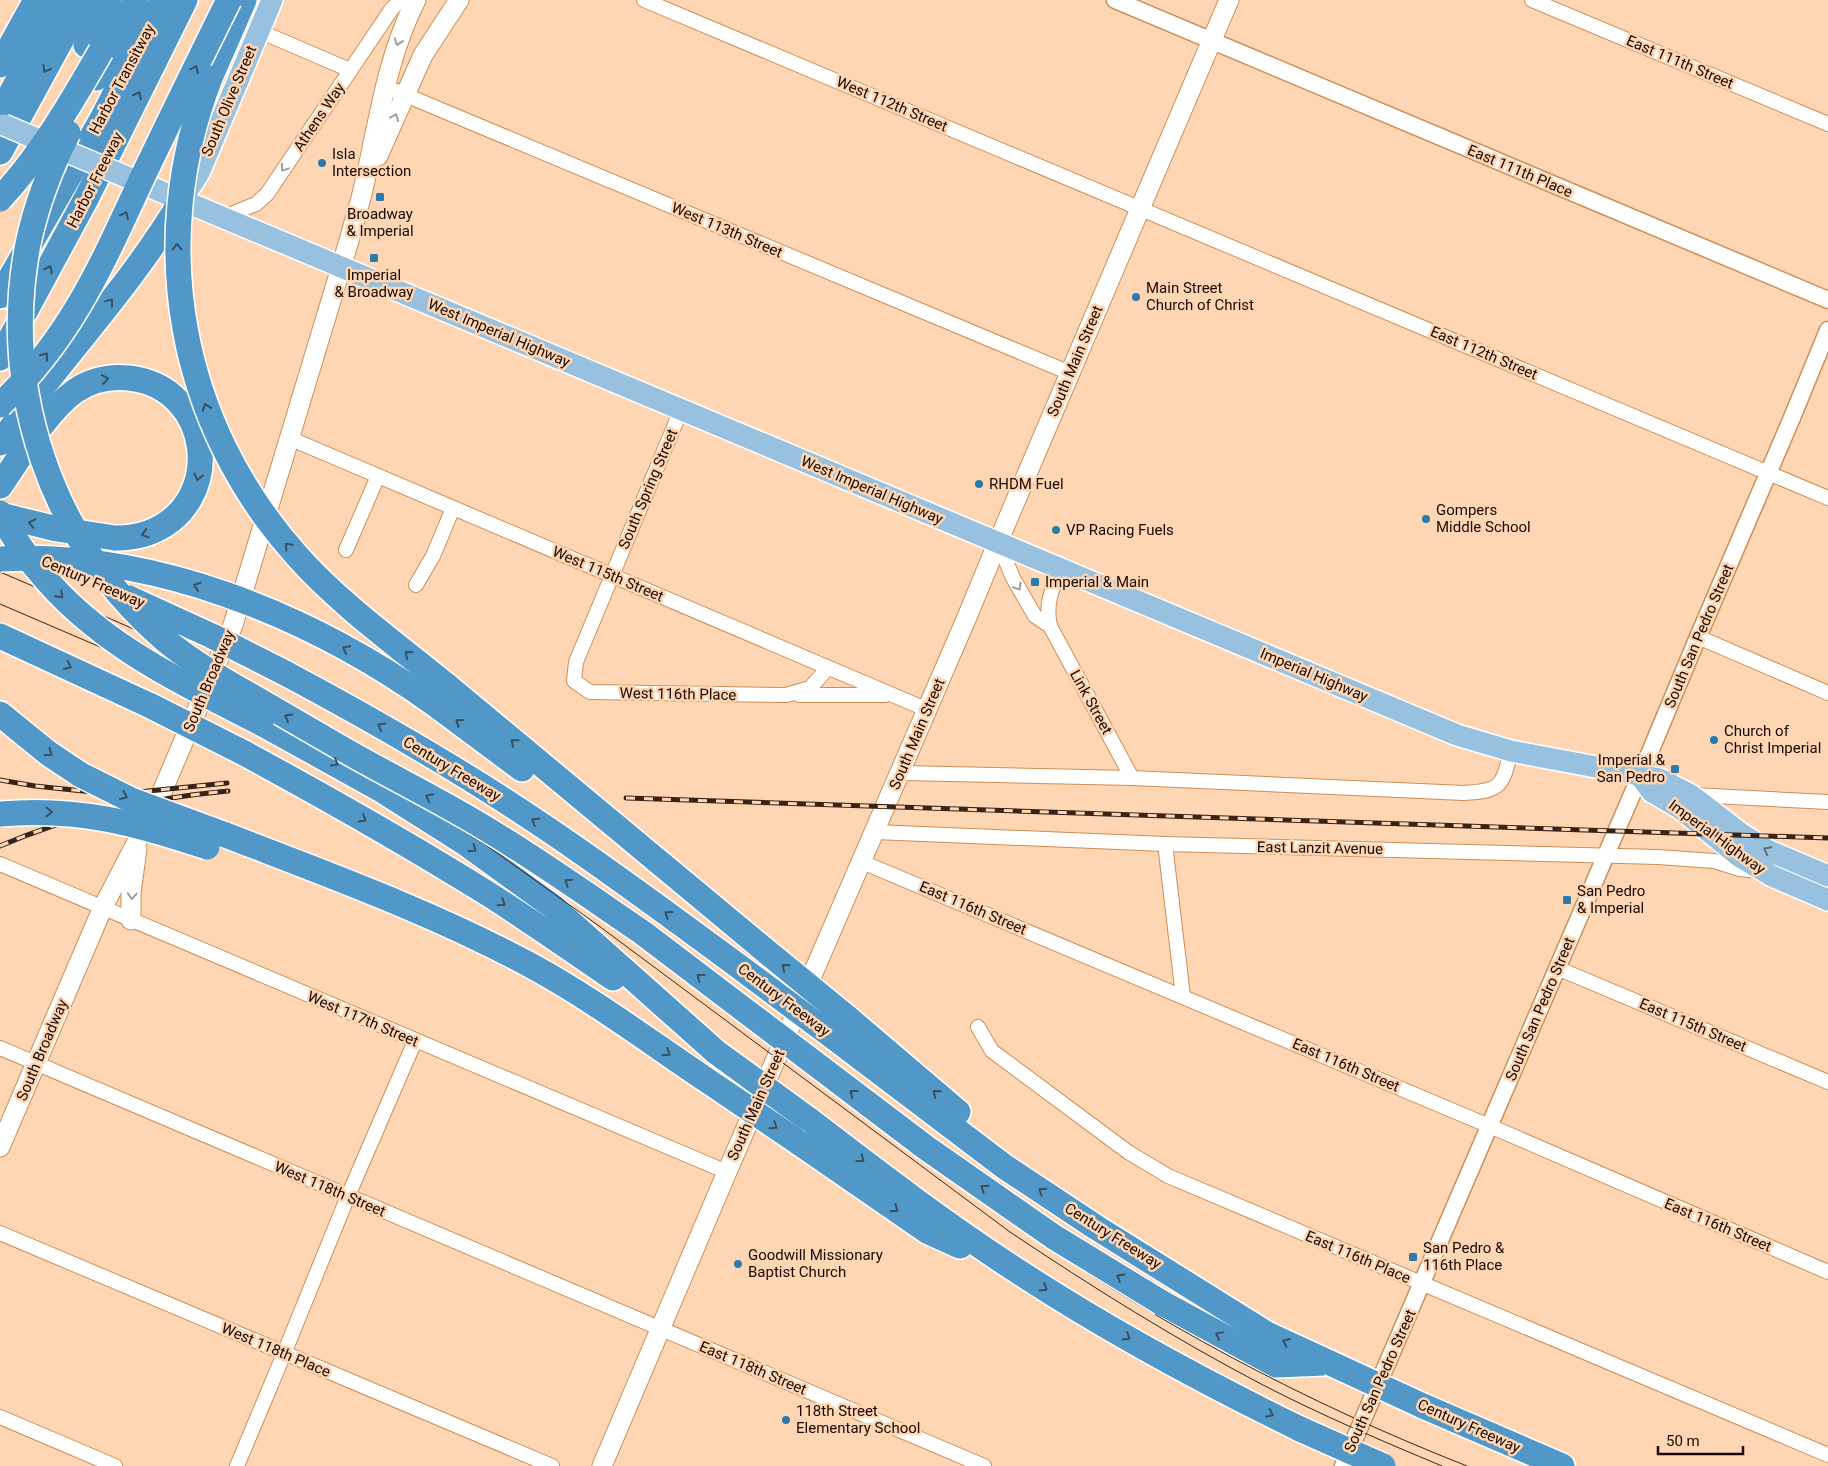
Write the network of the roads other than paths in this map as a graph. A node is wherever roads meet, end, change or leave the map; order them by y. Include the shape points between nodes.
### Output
1 (36, 0) edge
2 (61, 0) edge
3 (84, 0) edge
4 (109, 0) edge
5 (127, 0) edge
6 (136, 0) edge
7 (163, 0) edge
8 (185, 0) edge
9 (229, 0) edge
10 (244, 0) edge
11 (272, 0) edge
12 (400, 0) edge
13 (416, 0) edge
14 (459, 0) edge
15 (644, 0) edge
16 (1115, 0) edge
17 (1229, 0) edge
18 (1532, 0) edge
19 (258, 31) junction
20 (1212, 40) junction
21 (0, 65) edge
22 (350, 70) junction
23 (384, 86) junction
24 (404, 95) junction
25 (0, 114) edge
26 (0, 123) edge
27 (1828, 124) edge
28 (0, 152) edge
29 (0, 179) edge
30 (362, 194) junction
31 (0, 199) edge
32 (182, 200) junction
33 (1140, 208) junction
34 (224, 217) junction
35 (341, 268) junction
36 (0, 296) edge
37 (1828, 300) edge
38 (1828, 330) edge
39 (0, 358) edge
40 (1070, 373) junction
41 (0, 404) edge
42 (681, 410) junction
43 (289, 438) junction
44 (0, 443) edge
45 (1769, 474) junction
46 (378, 476) junction
47 (0, 486) edge
48 (1828, 498) edge
49 (453, 508) junction
50 (0, 514) edge
51 (0, 542) edge
52 (998, 542) junction
53 (346, 550) dead end
54 (0, 559) edge
55 (1061, 568) junction
56 (612, 575) junction
57 (416, 585) dead end
58 (0, 623) edge
59 (1050, 626) junction
60 (0, 636) edge
61 (1698, 637) junction
62 (24, 646) junction
63 (828, 668) junction
64 (574, 681) joint
65 (1828, 692) edge
66 (439, 694) junction
67 (786, 695) junction
68 (893, 695) junction
69 (928, 710) junction
70 (0, 714) edge
71 (1511, 751) junction
72 (901, 774) junction
73 (1640, 776) junction
74 (1132, 778) junction
75 (1691, 795) junction
76 (1828, 802) edge
77 (0, 814) edge
78 (875, 832) junction
79 (139, 838) junction
80 (215, 840) junction
81 (1165, 844) junction
82 (1606, 855) junction
83 (862, 862) junction
84 (4, 869) edge
85 (1768, 874) junction
86 (1828, 876) edge
87 (1828, 886) edge
88 (1828, 900) edge
89 (103, 907) junction
90 (131, 920) junction
91 (1557, 968) junction
92 (1183, 996) junction
93 (978, 1027) dead end
94 (845, 1031) junction
95 (415, 1041) junction
96 (0, 1048) edge
97 (716, 1052) junction
98 (36, 1064) junction
99 (1828, 1082) edge
100 (1489, 1126) junction
101 (0, 1147) edge
102 (727, 1172) junction
103 (348, 1196) junction
104 (0, 1234) edge
105 (1019, 1272) junction
106 (1828, 1272) edge
107 (1422, 1285) junction
108 (660, 1328) junction
109 (284, 1353) junction
110 (1330, 1363) junction
111 (0, 1417) edge
112 (1828, 1455) edge
113 (115, 1466) edge
114 (237, 1466) edge
115 (552, 1466) edge
116 (602, 1466) edge
117 (984, 1466) edge
118 (1343, 1466) edge
119 (1383, 1466) edge
120 (1562, 1466) edge

1 - 21 highway
2 - 25 highway
3 -> 28 highway
4 - 29 highway via 55,101 25,148
5 - 31 highway, bridge via 61,118
110 -> 6 highway, bridge via 1276,1365 1162,1303 1054,1237 925,1147 642,933 544,866 492,832 191,660 152,628 109,583 69,524 37,448 21,370 20,299 30,236 49,175
7 - 36 highway, Harbor Transitway via 81,158
39 -> 8 highway, Harbor Freeway via 76,219
41 -> 9 highway, bridge via 54,344 88,293
66 -> 10 highway, bridge via 282,539 233,466 216,433 199,386 187,343 180,294 177,238 180,199 186,156 197,114
11 - 19 main road, South Olive Street
12 - 22 street, Athens Way
13 -> 23 main road, South Broadway via 398,41
14 - 24 main road, South Broadway via 423,55
15 - 33 street, West 112th Street
16 - 20 street, East 111th Place
17 - 20 main road, South Main Street
18 - 27 street, East 111th Street
19 - 22 street
19 - 32 main road, South Olive Street via 199,173
20 - 33 main road, South Main Street
20 - 37 street, East 111th Place
22 -> 34 street, Athens Way via 267,194 256,204
23 - 24 street, West 113th Street
23 - 30 main road, South Broadway
30 -> 24 main road, South Broadway
24 - 40 street, West 113th Street
26 - 32 main road, West Imperial Highway, bridge
30 - 35 main road, South Broadway
32 - 34 main road, West Imperial Highway
44 -> 32 highway via 111,301
33 - 40 main road, South Main Street
33 - 45 street, East 112th Street
34 - 35 main road, West Imperial Highway
35 - 42 main road, West Imperial Highway
35 - 43 main road, South Broadway
38 - 45 street, South San Pedro Street
40 - 52 main road, South Main Street
42 - 52 main road, West Imperial Highway
42 - 56 street, South Spring Street
43 - 46 street, West 115th Street
43 - 79 main road, South Broadway via 233,625 159,799
45 - 48 street, East 112th Street
45 - 61 street, South San Pedro Street
46 - 49 street, West 115th Street
46 - 53 street
47 -> 50 highway, bridge via 52,413 83,386 99,380 133,378 157,386 177,399 192,420 198,436 201,452 198,478 188,501 172,520 158,529 142,535 115,538
49 - 56 street, West 115th Street
49 - 57 street via 433,556
50 -> 97 highway, bridge via 36,569 98,629 147,664 380,788 473,849 552,906
94 -> 51 highway, Century Freeway, bridge via 749,974 548,829 429,754 285,673 185,623
52 - 55 main road, Imperial Highway
52 -> 59 street, Link Street via 1012,578 1035,616
52 - 69 main road, South Main Street
66 -> 54 highway, bridge via 267,612 152,572 54,559
55 - 59 street, Link Street via 1048,601 1046,612
55 - 71 main road, Imperial Highway via 1457,735
56 - 63 street, West 115th Street
56 - 64 street, South Spring Street via 576,662
58 - 62 highway
59 - 74 street, Link Street
60 - 62 highway
61 - 65 street
61 - 73 street, South San Pedro Street
62 -> 97 highway, bridge via 244,753 362,819 492,896
63 - 67 street, West 116th Place via 810,688
63 - 68 street, West 115th Street
64 - 67 street, West 116th Place via 590,692
94 -> 66 highway, bridge via 761,947 633,841 568,803
67 - 68 street, West 116th Place
68 - 69 street, West 115th Street
69 - 72 main road, South Main Street
70 -> 80 highway, bridge via 48,753 81,774
71 - 73 main road, Imperial Highway
71 - 74 street via 1499,786 1485,792
72 - 74 street
72 - 78 main road, South Main Street
73 - 75 main road, Imperial Highway via 1660,779
73 - 82 street, South San Pedro Street
73 - 85 main road, Imperial Highway via 1652,792 1681,808 1740,857
75 - 76 street
86 -> 75 main road, Imperial Highway via 1743,836
77 -> 80 highway, bridge via 49,812 100,816
78 - 81 street, East Lanzit Avenue
78 - 83 main road, South Main Street
79 - 89 main road, South Broadway
79 -> 90 main road via 131,893
80 -> 105 highway, bridge via 539,979 629,1028 927,1231
81 - 82 street, East Lanzit Avenue
81 - 92 street
82 - 85 street, East Lanzit Avenue via 1714,861
82 - 91 street, South San Pedro Street
83 - 92 street, East 116th Street
83 - 102 main road, South Main Street
84 - 89 street, West 117th Street
85 - 87 main road via 1803,875
85 - 88 main road, Imperial Highway
89 - 90 street, West 117th Street
89 - 98 main road, South Broadway
90 - 95 street, West 117th Street
91 - 99 street, East 115th Street
91 - 100 street, South San Pedro Street
92 - 100 street, East 116th Street
93 - 107 street, East 116th Place via 992,1051 1128,1152 1168,1176
110 -> 94 highway, Century Freeway via 1267,1334 1005,1167
95 - 102 street, West 117th Street
95 - 103 street
96 - 98 street, West 118th Street
97 -> 105 highway, bridge via 914,1199
98 - 101 main road, South Broadway
98 - 103 street, West 118th Street
100 - 106 street, East 116th Street
100 - 107 street, South San Pedro Street
102 - 108 main road, South Main Street
103 - 108 street, West 118th Street
103 - 109 street
104 - 109 street, West 118th Place
105 -> 119 highway, bridge via 1222,1390
107 - 112 street, East 116th Place
107 - 118 street, South San Pedro Street
108 - 116 main road, South Main Street
108 - 117 street, East 118th Street
109 - 114 street
109 - 115 street, West 118th Place
110 - 120 highway, Century Freeway, bridge
111 - 113 street

